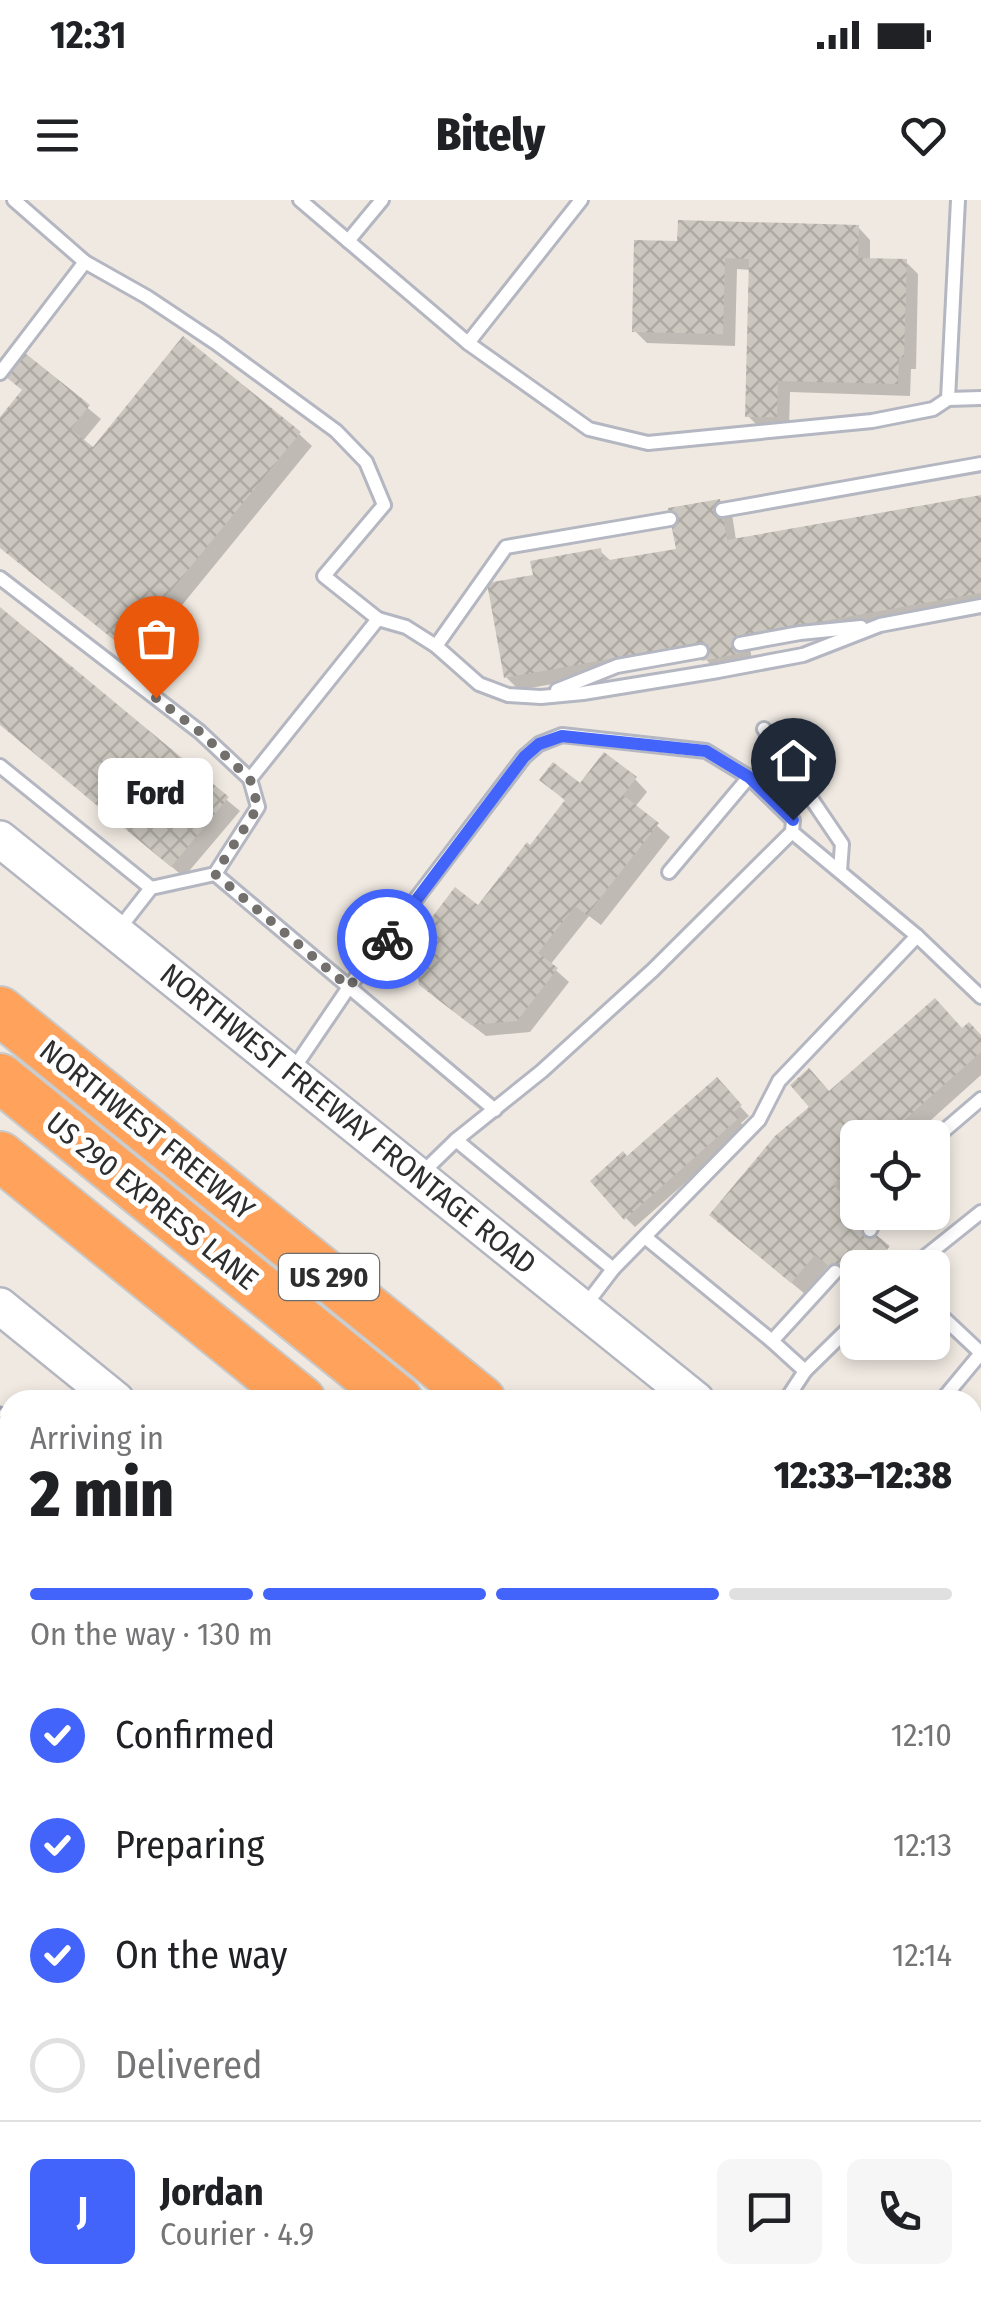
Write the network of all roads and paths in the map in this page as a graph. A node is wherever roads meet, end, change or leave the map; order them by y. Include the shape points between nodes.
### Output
1 (14, 200) edge
2 (300, 200) edge
3 (382, 200) edge
4 (581, 200) edge
5 (958, 200) edge
6 (348, 241) junction
7 (85, 262) junction
8 (468, 343) junction
9 (0, 373) edge
10 (981, 398) edge
11 (948, 399) junction
12 (981, 464) edge
13 (722, 510) dead end
14 (670, 519) dead end
15 (0, 578) edge
16 (981, 606) edge
17 (378, 619) junction
18 (880, 625) junction
19 (740, 644) dead end
20 (436, 646) junction
21 (701, 651) dead end
22 (541, 697) junction
23 (764, 729) dead end
24 (0, 766) edge
25 (749, 777) junction
26 (250, 779) junction
27 (792, 832) junction
28 (0, 839) edge
29 (840, 871) junction
30 (669, 872) dead end
31 (215, 874) junction
32 (150, 888) junction
33 (117, 931) junction
34 (917, 936) junction
35 (349, 987) junction
36 (981, 997) edge
37 (0, 1011) edge
38 (291, 1073) junction
39 (0, 1078) edge
40 (981, 1098) edge
41 (494, 1110) junction
42 (950, 1125) edge
43 (456, 1140) junction
44 (0, 1156) edge
45 (420, 1175) junction
46 (981, 1212) edge
47 (645, 1237) junction
48 (934, 1250) edge
49 (613, 1270) junction
50 (835, 1272) dead end
51 (0, 1306) edge
52 (582, 1309) junction
53 (950, 1323) edge
54 (840, 1336) edge
55 (772, 1340) junction
56 (981, 1353) edge
57 (805, 1371) junction
58 (104, 1390) edge
59 (289, 1390) edge
60 (386, 1390) edge
61 (470, 1390) edge
62 (683, 1390) edge
63 (795, 1390) edge
64 (950, 1390) edge

1 - 7 lane
2 - 6 lane
3 - 6 lane
4 - 8 lane
5 - 11 lane
6 - 8 lane
7 - 9 lane
7 - 17 lane via 216,343 366,462 384,505 324,576
8 - 11 lane via 589,429 648,443 872,420 933,409
10 - 11 lane
12 - 13 lane
14 - 20 lane via 506,548
15 - 26 lane via 200,732
16 - 18 lane
17 - 20 lane
17 - 26 lane
18 - 19 lane
18 - 22 lane via 802,655
20 - 22 lane via 479,684
21 - 22 lane via 616,666
23 - 29 lane via 842,844
24 - 32 lane
25 - 27 lane via 793,820
25 - 30 lane
25 - 35 lane via 706,751 562,736 539,744
26 - 31 lane via 258,807
27 - 29 lane
27 - 41 lane via 653,970
28 - 33 main road, NORTHWEST FREEWAY FRONTAGE ROAD
29 - 34 lane
31 - 32 lane
31 - 35 lane
32 - 33 lane
33 - 38 main road, NORTHWEST FREEWAY FRONTAGE ROAD
34 - 36 lane
34 - 47 lane via 779,1082 759,1120
35 - 38 lane
35 - 41 lane
37 - 61 highway, NORTHWEST FREEWAY / US 290
38 - 45 main road, NORTHWEST FREEWAY FRONTAGE ROAD
39 - 60 highway, US 290 EXPRESS LANE
40 - 42 lane
41 - 43 lane
43 - 45 lane
43 - 49 lane
44 - 59 highway
45 - 52 main road, NORTHWEST FREEWAY FRONTAGE ROAD
46 - 48 lane
47 - 49 lane
47 - 55 lane
49 - 52 lane
50 - 55 lane
51 - 58 main road
52 - 62 main road, NORTHWEST FREEWAY FRONTAGE ROAD
53 - 56 lane
54 - 57 lane
55 - 57 lane
56 - 64 lane
57 - 63 lane

